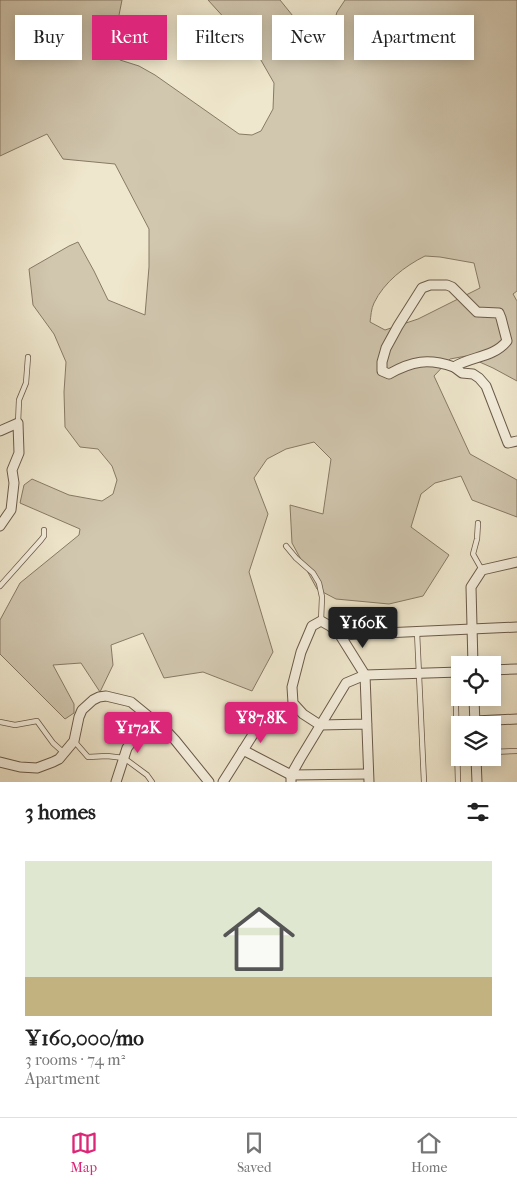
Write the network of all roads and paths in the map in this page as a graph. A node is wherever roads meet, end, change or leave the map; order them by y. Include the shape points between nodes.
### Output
1 (28, 357) dead end
2 (454, 367) junction
3 (18, 424) junction
4 (0, 431) edge
5 (517, 441) edge
6 (2, 520) edge
7 (478, 524) dead end
8 (44, 530) dead end
9 (286, 546) dead end
10 (517, 562) edge
11 (482, 570) junction
12 (0, 586) edge
13 (321, 621) junction
14 (517, 627) edge
15 (472, 630) junction
16 (417, 632) junction
17 (340, 635) junction
18 (473, 656) edge
19 (517, 669) edge
20 (501, 670) edge
21 (451, 672) edge
22 (419, 673) junction
23 (365, 675) junction
24 (457, 706) edge
25 (517, 719) edge
26 (153, 720) junction
27 (501, 721) edge
28 (0, 722) edge
29 (366, 724) junction
30 (259, 725) dead end
31 (320, 726) junction
32 (74, 741) junction
33 (243, 750) junction
34 (517, 751) edge
35 (501, 752) edge
36 (64, 753) junction
37 (124, 758) junction
38 (0, 762) edge
39 (476, 766) edge
40 (368, 778) edge
41 (291, 779) edge
42 (116, 782) edge
43 (152, 782) edge
44 (208, 782) edge
45 (223, 782) edge
46 (424, 782) edge
47 (458, 782) edge
48 (477, 782) edge

1 - 3 lane via 26,383 19,400
2 - 2 street via 500,349 507,341 501,318 499,313 477,312 452,287 430,285 422,288 398,326 386,348 382,372 389,374 421,361
2 - 5 street via 462,373 473,374 486,386 508,443
3 - 4 street
3 - 6 street via 19,453 12,470 15,512
7 - 11 lane via 473,554
8 - 12 lane via 42,540
9 - 13 lane via 320,583
10 - 11 street
11 - 15 street via 471,587
13 - 17 street
13 - 31 street via 312,626 292,687 293,703 302,714
14 - 15 street
15 - 16 street
15 - 18 street
16 - 17 street
16 - 22 lane
17 - 23 street
19 - 20 street
21 - 22 street
22 - 23 street
22 - 46 lane
23 - 29 street
23 - 31 street via 346,682
24 - 47 lane
25 - 27 street
26 - 32 street via 131,702 99,697 82,710
26 - 37 street via 139,732
26 - 44 street via 175,740
28 - 36 lane via 15,725 37,721 52,743
29 - 31 street
29 - 40 street
30 - 33 street
31 - 41 street
32 - 36 street
32 - 37 lane via 88,757
33 - 41 street
33 - 45 street
34 - 35 lane
36 - 38 street via 53,762 37,768
37 - 42 street
37 - 43 lane
39 - 48 street
40 - 41 street

